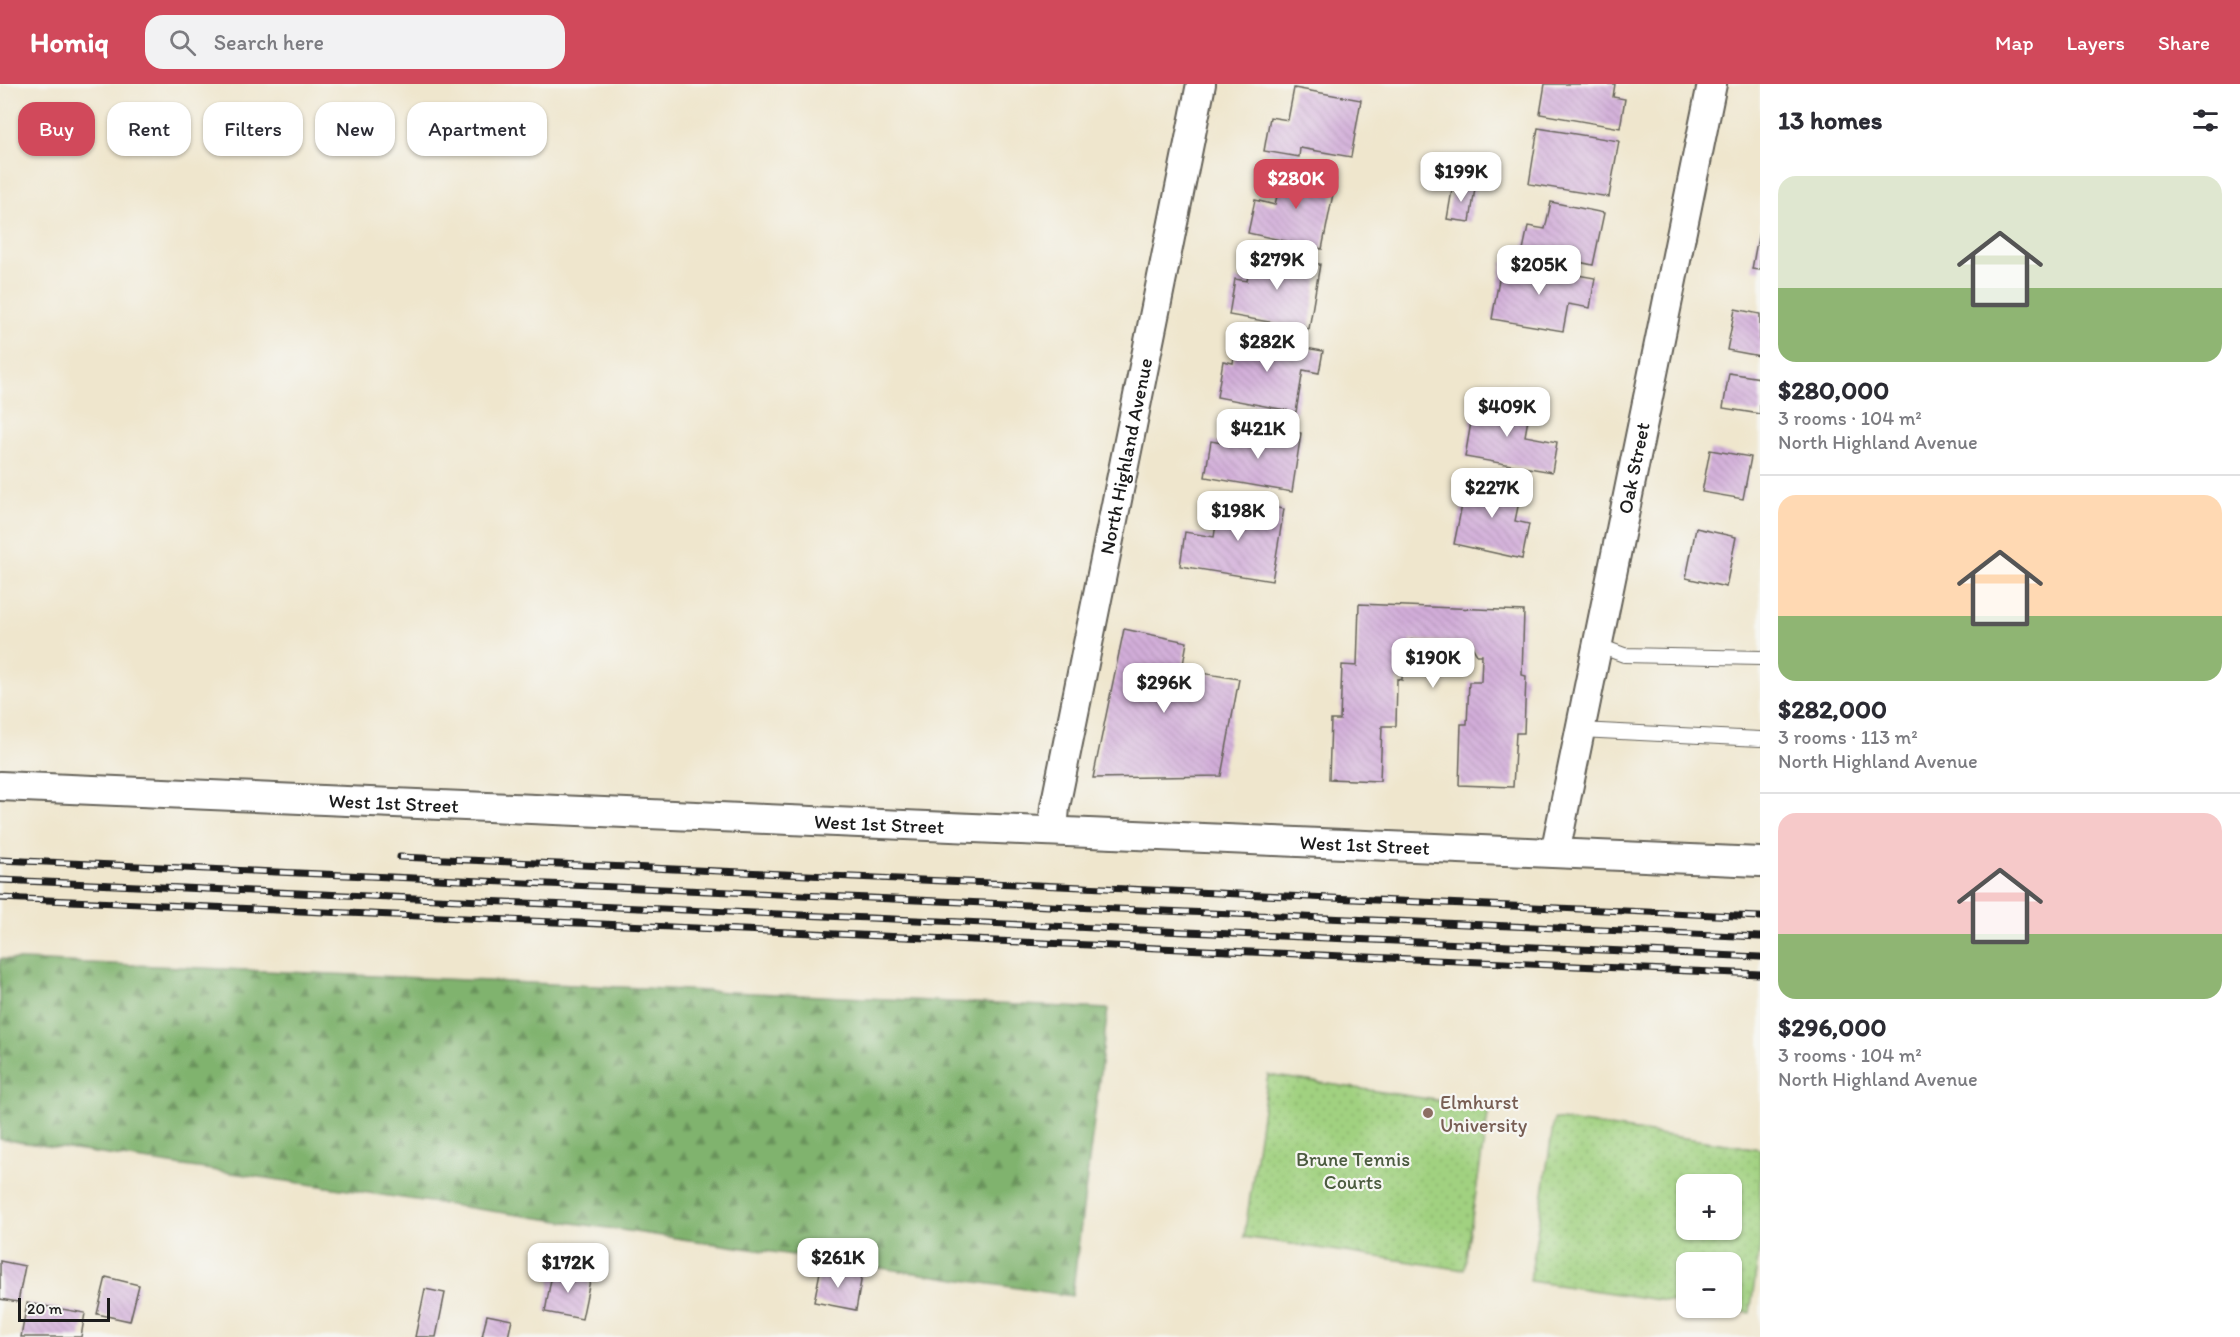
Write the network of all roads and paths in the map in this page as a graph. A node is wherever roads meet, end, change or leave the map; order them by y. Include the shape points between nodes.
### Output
1 (1201, 84) edge
2 (1712, 84) edge
3 (1597, 645) junction
4 (1760, 658) edge
5 (1580, 730) junction
6 (1760, 739) edge
7 (0, 786) edge
8 (1053, 830) junction
9 (1555, 853) junction
10 (1760, 862) edge

1 - 8 street, North Highland Avenue
2 - 3 street, Oak Street
3 - 4 lane via 1624,656
3 - 5 street, Oak Street
5 - 6 lane
5 - 9 street, Oak Street
7 - 8 street, West 1st Street
8 - 9 street, West 1st Street
9 - 10 street, West 1st Street

